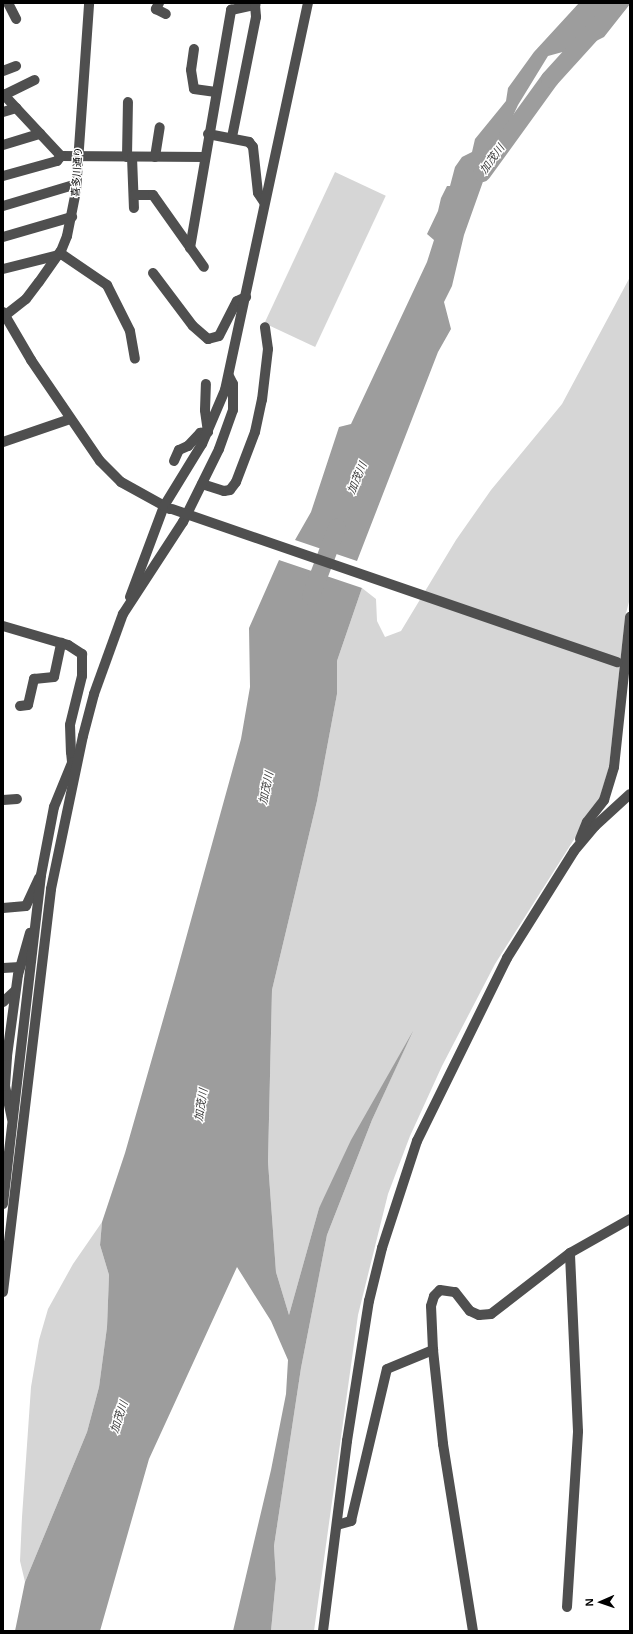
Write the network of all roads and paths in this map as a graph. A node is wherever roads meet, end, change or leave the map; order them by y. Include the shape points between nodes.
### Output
1 (8, 3) edge
2 (89, 3) edge
3 (159, 3) edge
4 (308, 3) edge
5 (166, 14) dead end
6 (16, 19) dead end
7 (194, 48) dead end
8 (16, 66) dead end
9 (3, 71) edge
10 (35, 80) dead end
11 (216, 92) junction
12 (4, 95) edge
13 (128, 102) dead end
14 (16, 108) junction
15 (3, 112) edge
16 (160, 127) dead end
17 (40, 134) junction
18 (208, 134) junction
19 (232, 137) junction
20 (3, 145) edge
21 (61, 156) junction
22 (130, 157) junction
23 (155, 157) junction
24 (205, 157) junction
25 (78, 158) junction
26 (3, 176) edge
27 (77, 184) junction
28 (134, 195) junction
29 (264, 202) junction
30 (3, 206) edge
31 (134, 208) dead end
32 (72, 217) junction
33 (3, 237) edge
34 (190, 248) junction
35 (59, 254) junction
36 (204, 267) dead end
37 (3, 269) edge
38 (153, 273) dead end
39 (246, 297) junction
40 (4, 315) edge
41 (265, 327) dead end
42 (135, 359) dead end
43 (229, 376) junction
44 (206, 384) dead end
45 (70, 419) junction
46 (208, 432) junction
47 (3, 442) edge
48 (174, 461) dead end
49 (202, 484) junction
50 (168, 508) junction
51 (123, 614) junction
52 (630, 617) edge
53 (3, 626) edge
54 (61, 643) junction
55 (624, 665) edge
56 (20, 706) dead end
57 (74, 762) junction
58 (630, 794) edge
59 (17, 799) dead end
60 (3, 800) edge
61 (574, 851) junction
62 (41, 875) junction
63 (3, 908) edge
64 (35, 924) junction
65 (20, 967) junction
66 (3, 968) edge
67 (15, 991) junction
68 (3, 1002) edge
69 (13, 1123) junction
70 (3, 1204) edge
71 (630, 1219) edge
72 (570, 1253) junction
73 (3, 1292) edge
74 (433, 1350) junction
75 (337, 1525) junction
76 (567, 1607) dead end
77 (323, 1631) edge
78 (474, 1631) edge

1 - 6 street
2 - 25 street, 喜多川通り
3 - 5 street via 156,9
4 - 29 street
7 - 11 street via 191,70 194,89
8 - 9 street
10 - 12 street
11 - 18 street
11 - 19 street via 231,10 255,5 256,17
12 - 14 street
13 - 22 street
14 - 15 street
14 - 17 street
16 - 23 street
17 - 20 street
17 - 21 street
18 - 19 street
18 - 24 street
19 - 29 street via 249,142 252,147 258,193
21 - 25 street
21 - 26 street via 57,161
22 - 23 street
22 - 25 street
22 - 28 street
23 - 24 street
24 - 34 street
25 - 27 street, 喜多川通り
27 - 30 street
27 - 32 street, 喜多川通り
28 - 31 street
28 - 34 street via 153,195
29 - 39 street
32 - 33 street
32 - 35 street, 喜多川通り
34 - 36 street
35 - 37 street
35 - 40 street, 喜多川通り via 26,299
35 - 42 street via 107,285 130,330
38 - 39 street via 194,326 208,339 219,336 237,300
39 - 43 street
40 - 45 street
41 - 49 street via 268,349 262,400 255,432 236,482 230,490 224,491
43 - 46 street
43 - 49 street via 233,384 233,410 219,449
44 - 46 street via 205,410
45 - 47 street
45 - 50 street via 100,461 121,482
46 - 48 street via 200,434 188,446 179,450
46 - 50 street
49 - 51 street via 183,522
50 - 51 street
50 - 55 street, bridge
51 - 57 street via 94,694
52 - 55 street
53 - 54 street
54 - 56 street via 54,677 34,679 28,705
54 - 57 street via 79,650 83,661 70,725
55 - 61 street via 614,766 604,800 587,822
57 - 62 street via 54,807
57 - 73 street via 51,889
58 - 61 street via 595,826
59 - 60 street
61 - 75 street via 508,958 476,1017 417,1141 369,1301
62 - 63 street via 26,906
62 - 64 street
64 - 65 street
64 - 69 street
65 - 66 street
65 - 67 street
67 - 68 street
67 - 69 street via 5,1086
69 - 70 street
71 - 72 street
72 - 74 street via 491,1314 475,1313 454,1292 440,1290 434,1296 431,1306
72 - 76 street via 578,1431
74 - 75 street via 387,1369 351,1521
74 - 78 street via 443,1444
75 - 77 street

